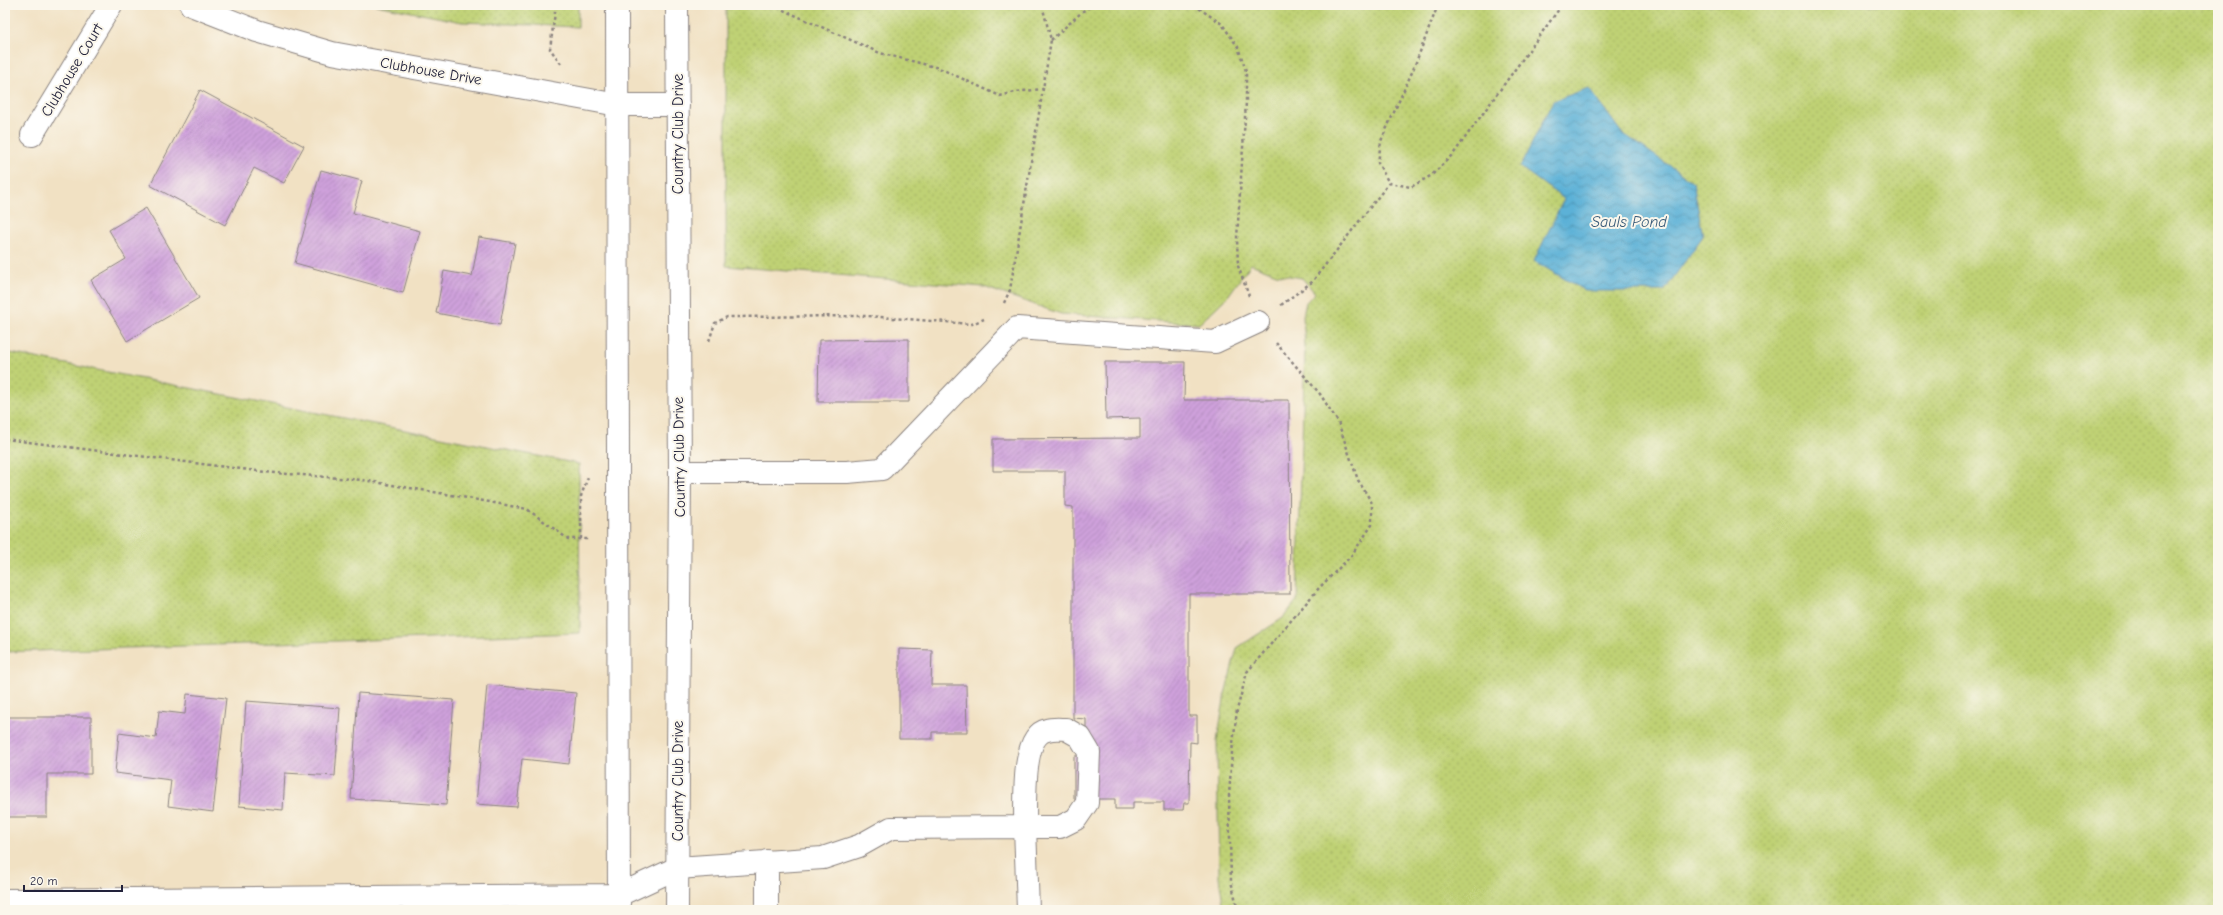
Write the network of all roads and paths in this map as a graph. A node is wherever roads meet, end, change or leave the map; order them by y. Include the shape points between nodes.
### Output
1 (111, 5) edge
2 (191, 5) edge
3 (556, 5) edge
4 (617, 5) edge
5 (677, 5) edge
6 (772, 5) edge
7 (1093, 5) edge
8 (1194, 5) edge
9 (1438, 5) edge
10 (1562, 5) edge
11 (1051, 40) dead end
12 (1043, 89) dead end
13 (590, 100) junction
14 (618, 105) junction
15 (678, 105) junction
16 (32, 135) dead end
17 (1389, 183) junction
18 (1258, 322) junction
19 (590, 471) dead end
20 (680, 472) junction
21 (581, 539) dead end
22 (1026, 827) junction
23 (767, 861) junction
24 (677, 868) junction
25 (5, 900) edge
26 (619, 903) edge
27 (678, 910) edge
28 (767, 910) edge
29 (1028, 910) edge
30 (1238, 910) edge

1 - 16 main road, Clubhouse Court
2 - 13 main road, Clubhouse Drive via 257,32 332,53
3 - 13 path via 550,49
4 - 14 main road
5 - 15 main road, Country Club Drive
6 - 12 path via 880,53 939,68 1000,96
7 - 11 path
8 - 18 path via 1222,24 1238,47 1246,71 1237,238 1238,266
9 - 17 path via 1413,70 1381,141 1378,163
10 - 17 path via 1454,152 1432,175 1411,187
13 - 14 main road, Clubhouse Drive
14 - 15 main road, Clubhouse Drive
14 - 26 main road
15 - 20 main road, Country Club Drive
17 - 18 path via 1312,282
18 - 20 main road via 1215,342 1017,328 882,469 847,472
18 - 30 path via 1320,394 1338,422 1358,480 1372,503 1372,525 1351,556 1319,588 1247,672 1237,710 1229,796 1231,881
19 - 21 path via 581,496
20 - 24 main road, Country Club Drive
22 - 22 main road via 1027,761 1034,739 1046,730 1066,729 1080,737 1089,752 1087,804 1076,819 1060,827
22 - 23 main road via 891,828 859,846 823,858
22 - 29 main road
23 - 24 main road
23 - 28 main road
24 - 26 main road
24 - 27 main road, Country Club Drive
25 - 26 main road

